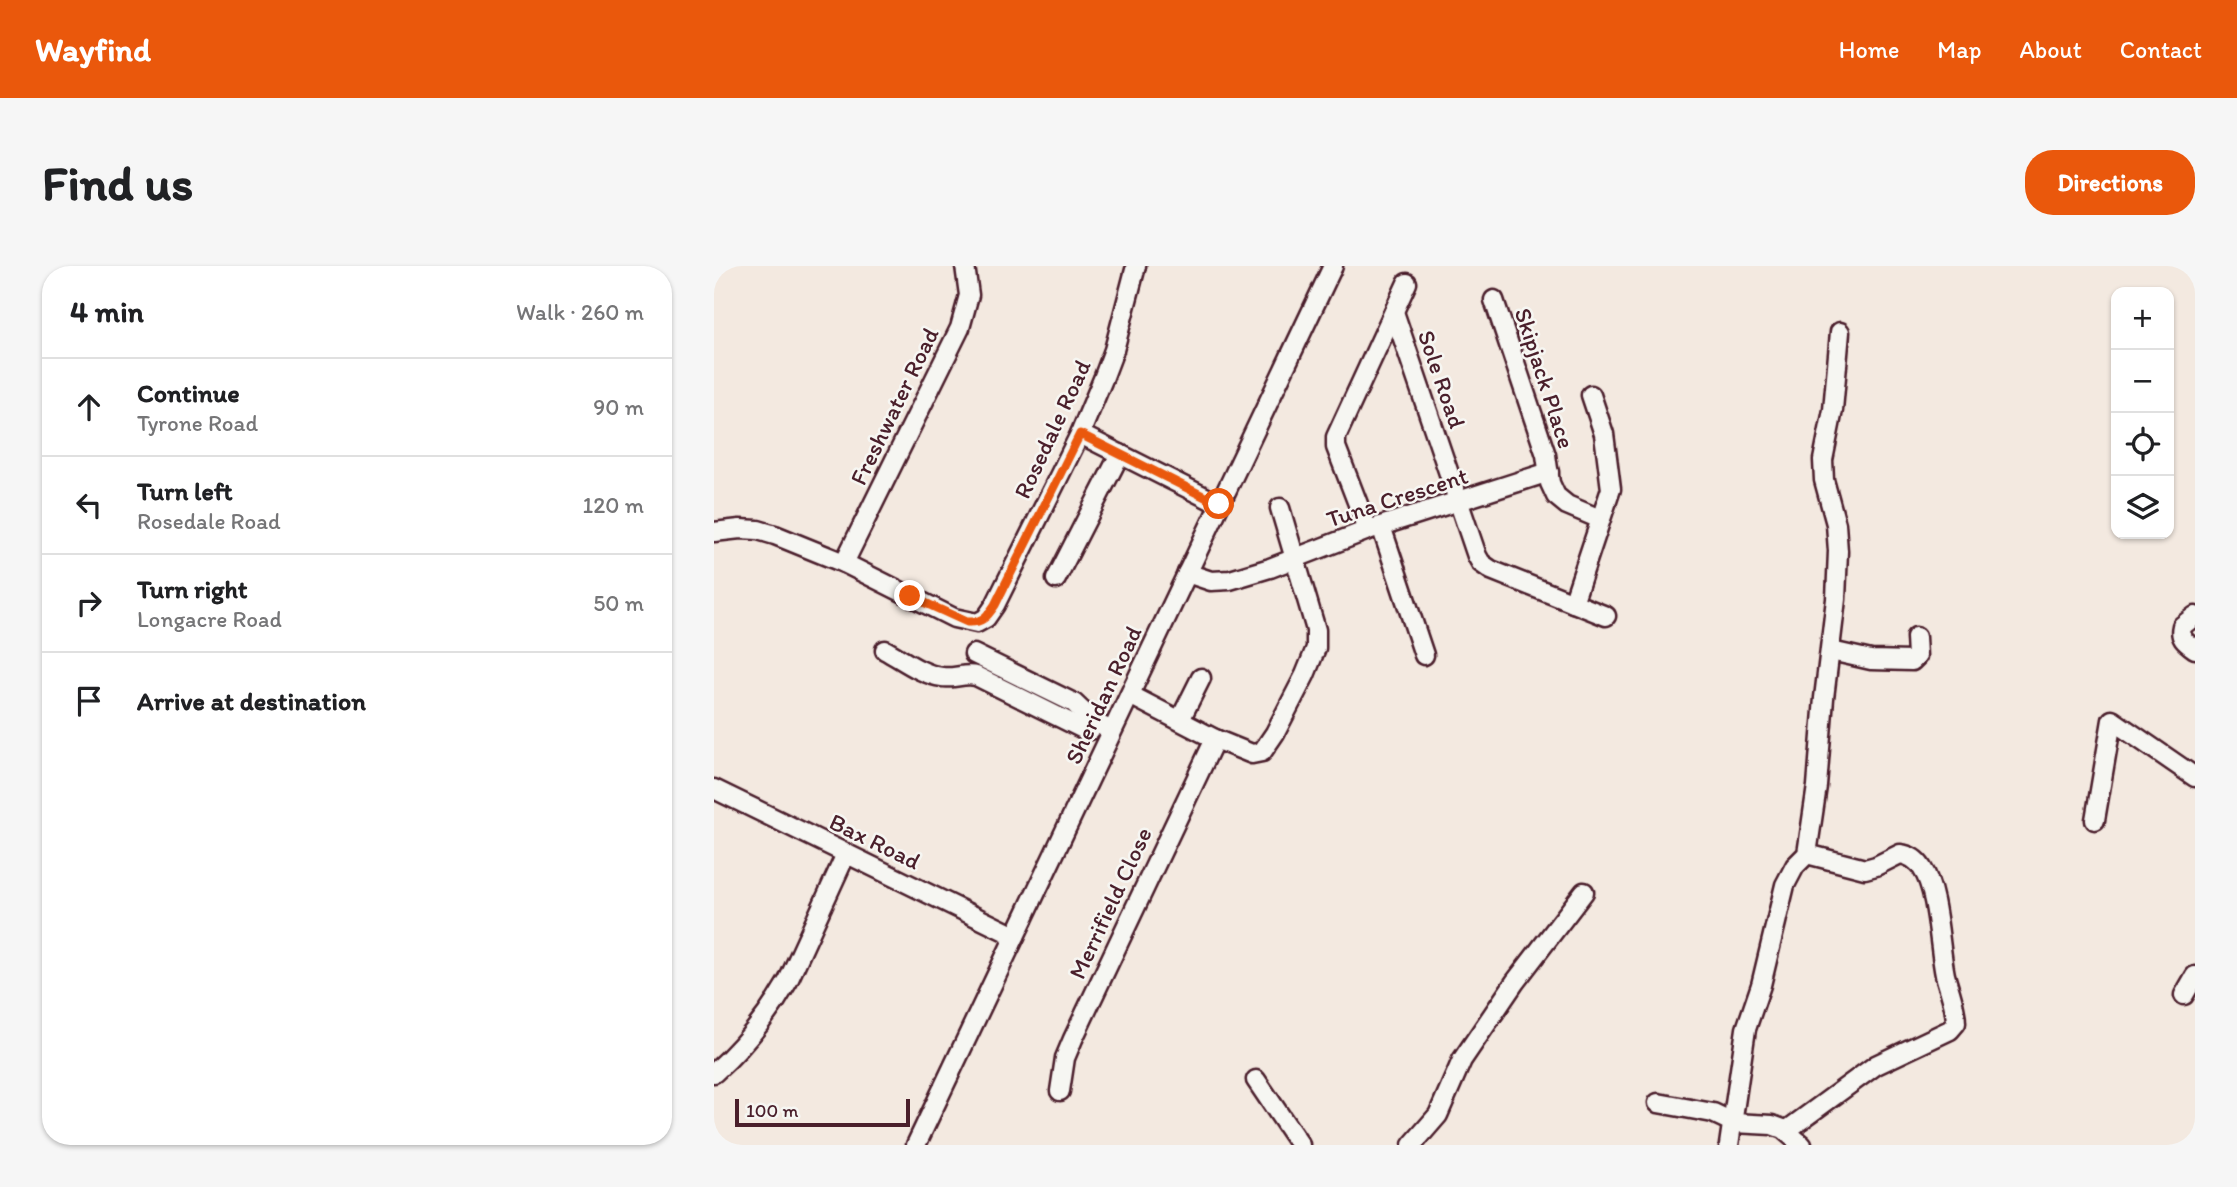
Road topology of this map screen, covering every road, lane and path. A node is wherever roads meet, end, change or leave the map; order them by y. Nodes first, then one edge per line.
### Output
1 (965, 266) edge
2 (1136, 266) edge
3 (1334, 266) edge
4 (1407, 283) dead end
5 (1494, 300) dead end
6 (1394, 312) junction
7 (1840, 332) dead end
8 (1591, 395) dead end
9 (1080, 434) junction
10 (1120, 454) junction
11 (1549, 472) junction
12 (1458, 502) junction
13 (1219, 504) junction
14 (1280, 508) dead end
15 (1600, 519) junction
16 (1374, 528) junction
17 (714, 532) edge
18 (1293, 558) junction
19 (844, 563) junction
20 (1187, 573) junction
21 (1056, 579) dead end
22 (1573, 603) junction
23 (1606, 616) dead end
24 (2195, 616) edge
25 (977, 623) junction
26 (1916, 636) dead end
27 (2195, 649) edge
28 (885, 650) dead end
29 (1831, 651) junction
30 (974, 654) junction
31 (1424, 655) dead end
32 (965, 674) junction
33 (1201, 678) dead end
34 (1130, 695) junction
35 (1180, 720) junction
36 (1094, 722) junction
37 (1114, 731) junction
38 (1215, 739) junction
39 (2195, 777) edge
40 (714, 789) edge
41 (2095, 821) dead end
42 (846, 854) junction
43 (1807, 854) junction
44 (1584, 892) dead end
45 (1015, 936) junction
46 (2195, 976) edge
47 (2184, 995) dead end
48 (714, 1073) edge
49 (1256, 1080) dead end
50 (1060, 1091) dead end
51 (1658, 1103) dead end
52 (1734, 1123) junction
53 (1786, 1131) junction
54 (916, 1145) edge
55 (1300, 1145) edge
56 (1412, 1145) edge
57 (1729, 1145) edge
58 (1802, 1145) edge

1 - 19 street, Freshwater Road
2 - 9 street, Rosedale Road
3 - 13 street, Sheridan Road
4 - 6 street
5 - 11 street, Skipjack Place
6 - 12 street, Sole Road
6 - 16 street
7 - 29 street
8 - 15 street
9 - 10 street
9 - 25 street, Rosedale Road
10 - 13 street
10 - 21 street
11 - 12 street, Tuna Crescent
11 - 15 street
12 - 16 street, Tuna Crescent
12 - 22 street, Sole Road
13 - 20 street, Sheridan Road
14 - 18 street
15 - 22 street
16 - 18 street, Tuna Crescent
16 - 31 street
17 - 19 street
18 - 20 street, Tuna Crescent
18 - 38 street
19 - 25 street
20 - 34 street, Sheridan Road
22 - 23 street, Sole Road
24 - 27 street
25 - 30 street
26 - 29 street
28 - 32 street
29 - 43 street
30 - 32 street
30 - 36 street
32 - 36 street
33 - 35 street
34 - 35 street
34 - 37 street, Sheridan Road
35 - 38 street
36 - 37 street
37 - 45 street, Sheridan Road
38 - 50 street, Merrifield Close
39 - 41 street
40 - 42 street, Bax Road
42 - 45 street, Bax Road
42 - 48 street
43 - 52 street
43 - 53 street
44 - 56 street
45 - 54 street, Sheridan Road
46 - 47 street
49 - 55 street
51 - 52 street
52 - 53 street
52 - 57 street
53 - 58 street

